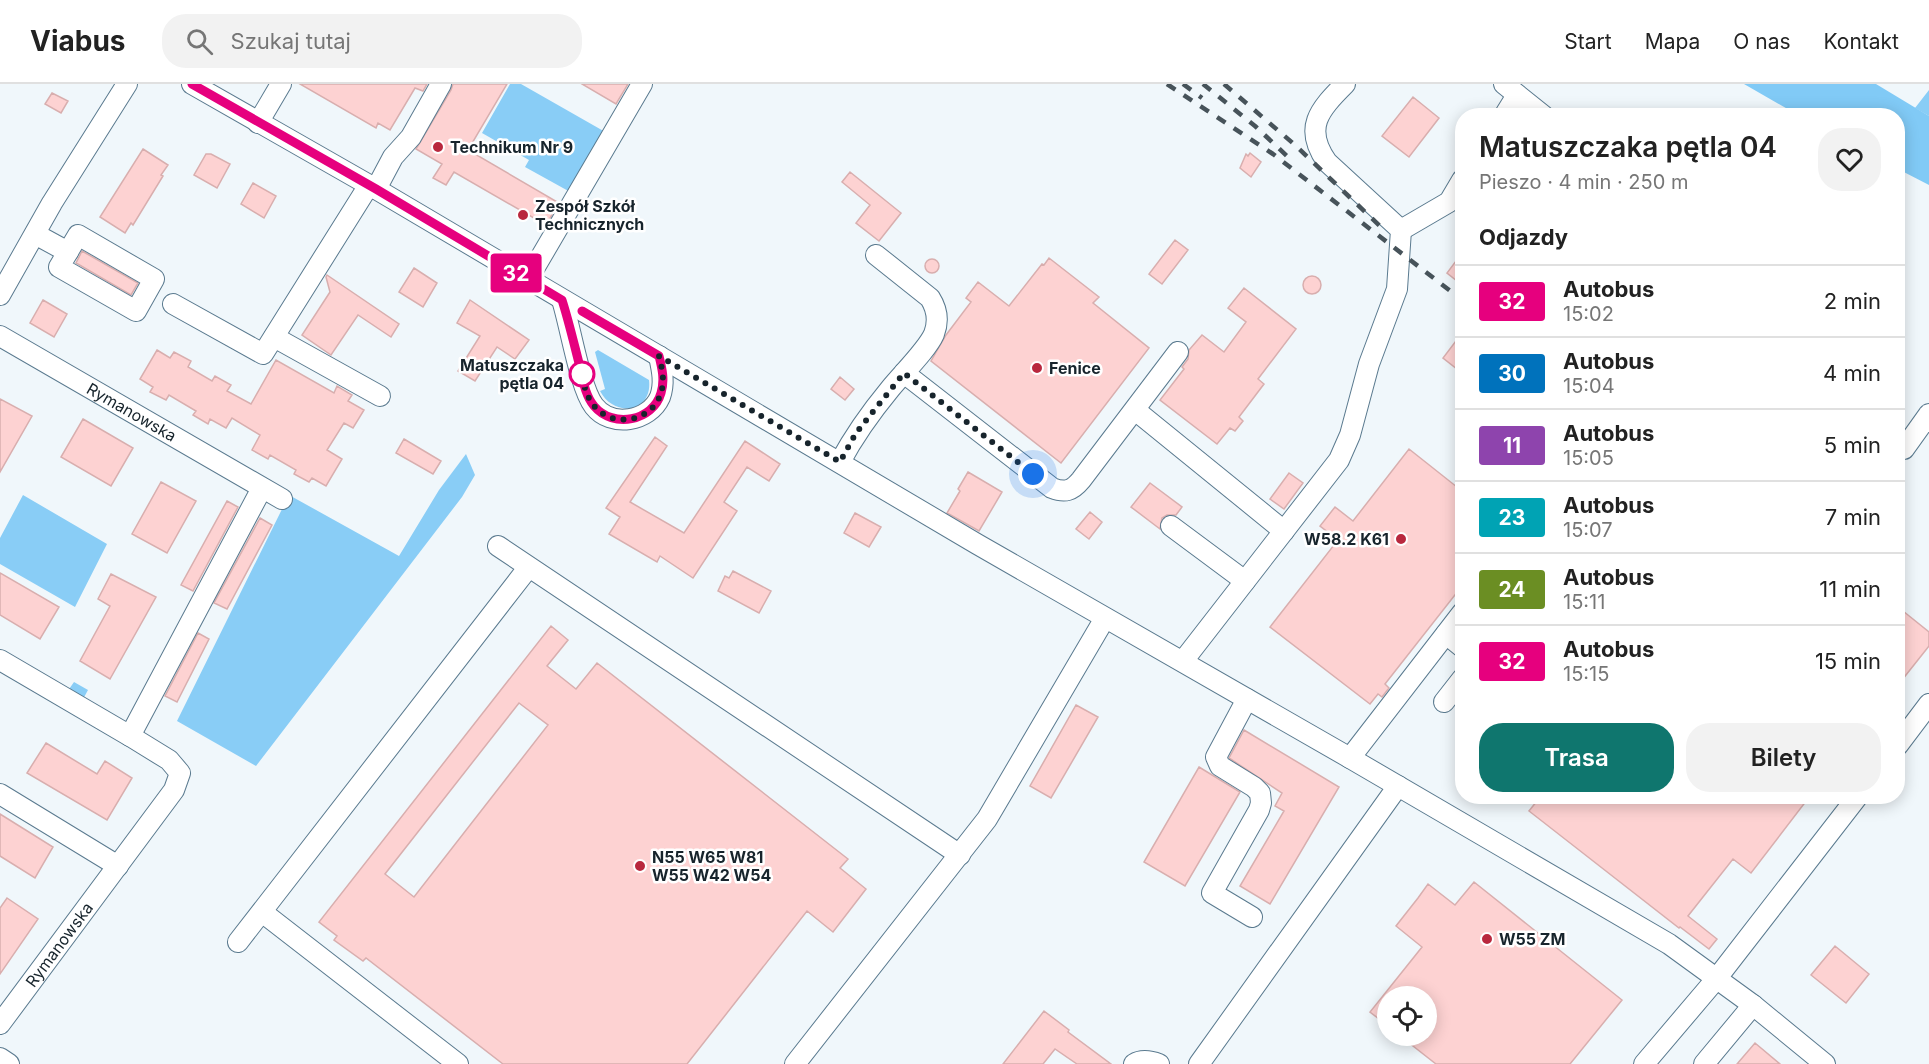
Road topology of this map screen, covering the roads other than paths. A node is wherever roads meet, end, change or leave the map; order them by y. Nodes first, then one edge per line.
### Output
1 (127, 84) edge
2 (192, 84) edge
3 (281, 84) edge
4 (441, 84) edge
5 (642, 84) edge
6 (1345, 84) edge
7 (1511, 89) edge
8 (1506, 108) edge
9 (1534, 108) edge
10 (258, 123) junction
11 (373, 187) junction
12 (1455, 191) edge
13 (1401, 230) junction
14 (35, 234) junction
15 (68, 252) junction
16 (876, 255) dead end
17 (528, 279) junction
18 (0, 295) edge
19 (562, 300) junction
20 (172, 304) dead end
21 (0, 336) edge
22 (274, 337) junction
23 (1178, 352) dead end
24 (659, 356) junction
25 (904, 373) junction
26 (380, 396) dead end
27 (1135, 410) junction
28 (1929, 414) edge
29 (1905, 448) edge
30 (840, 462) junction
31 (262, 488) junction
32 (282, 498) dead end
33 (1171, 526) dead end
34 (1284, 531) junction
35 (498, 546) dead end
36 (528, 567) junction
37 (1245, 581) junction
38 (1105, 618) junction
39 (1455, 622) edge
40 (1446, 634) junction
41 (1455, 641) edge
42 (0, 660) edge
43 (1183, 661) junction
44 (1455, 688) edge
45 (1247, 699) junction
46 (1444, 702) dead end
47 (1929, 704) edge
48 (130, 736) junction
49 (1905, 736) edge
50 (1350, 758) junction
51 (1398, 786) junction
52 (0, 794) edge
53 (1851, 804) edge
54 (960, 855) junction
55 (117, 866) junction
56 (262, 912) junction
57 (1252, 916) dead end
58 (238, 942) dead end
59 (1717, 978) junction
60 (1753, 1005) junction
61 (0, 1024) edge
62 (0, 1058) edge
63 (9, 1064) edge
64 (458, 1064) edge
65 (795, 1064) edge
66 (1134, 1064) edge
67 (1159, 1064) edge
68 (1199, 1064) edge
69 (1644, 1064) edge
70 (1704, 1064) edge
71 (1825, 1064) edge

1 - 14 street
2 - 10 street
3 - 10 street
4 - 11 street
5 - 17 street
6 - 13 street
7 - 8 street
7 - 9 street
10 - 11 street
11 - 17 street
11 - 22 street
12 - 13 street
13 - 34 street
14 - 15 street
14 - 18 street
15 - 15 street
16 - 25 street
17 - 19 street
19 - 24 street
19 - 24 street
20 - 22 street
21 - 31 street, Rymanowska
22 - 26 street
23 - 27 street
24 - 30 street
25 - 27 street
25 - 30 street
27 - 34 street
28 - 29 street
30 - 38 street
31 - 32 street, Rymanowska
31 - 48 street
33 - 37 street
34 - 37 street
35 - 36 street
36 - 54 street
36 - 56 street
37 - 43 street
38 - 43 street
38 - 54 street
39 - 40 street
40 - 41 street
40 - 50 street
42 - 48 street, Rymanowska
43 - 45 street
44 - 46 street
45 - 50 street
45 - 57 street
47 - 49 street
48 - 55 street, Rymanowska
50 - 51 street
51 - 59 street
51 - 68 street
52 - 55 street
53 - 59 street
54 - 65 street
55 - 61 street, Rymanowska
56 - 58 street
56 - 64 street
59 - 60 street
59 - 69 street
60 - 70 street
60 - 71 street
62 - 63 street
66 - 67 street

